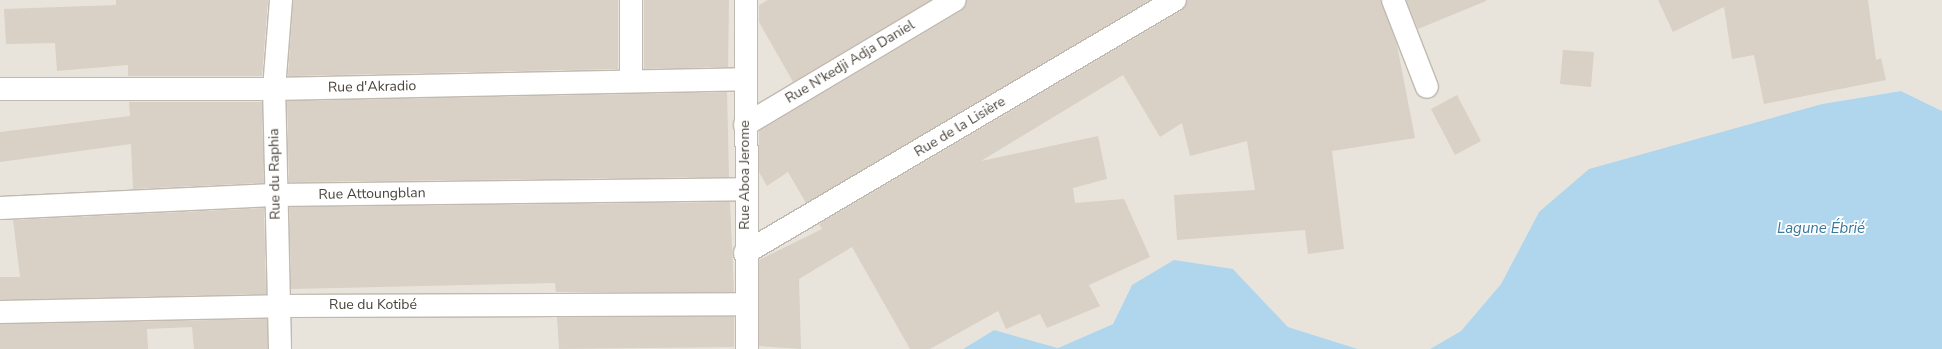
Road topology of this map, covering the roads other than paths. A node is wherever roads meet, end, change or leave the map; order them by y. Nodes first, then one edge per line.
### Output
1 (281, 0) edge
2 (631, 0) edge
3 (955, 0) edge
4 (1175, 0) edge
5 (1393, 0) edge
6 (748, 1) edge
7 (745, 79) junction
8 (631, 80) junction
9 (1427, 87) dead end
10 (0, 89) edge
11 (274, 89) junction
12 (745, 125) junction
13 (745, 189) junction
14 (274, 195) junction
15 (0, 208) edge
16 (745, 253) junction
17 (746, 304) junction
18 (278, 306) junction
19 (0, 312) edge
20 (280, 349) edge
21 (747, 349) edge

1 - 11 street, Rue du Raphia
2 - 8 street
3 - 12 street, Rue N'kedji Adja Daniel
4 - 16 street, Rue de la Lisière
5 - 9 street
6 - 7 street, Rue Aboa Jerome
7 - 8 street, Rue d'Akradio
7 - 12 street, Rue Aboa Jerome
8 - 11 street, Rue d'Akradio
10 - 11 street, Rue d'Akradio
11 - 14 street, Rue du Raphia
12 - 13 street, Rue Aboa Jerome
13 - 14 street, Rue Attoungblan
13 - 16 street, Rue Aboa Jerome
14 - 15 street, Rue Attoungblan
14 - 18 street, Rue du Raphia
16 - 17 street, Rue Aboa Jerome
17 - 18 street, Rue du Kotibé
17 - 21 street, Rue Aboa Jerome
18 - 19 street, Rue du Kotibé
18 - 20 street, Rue du Raphia

